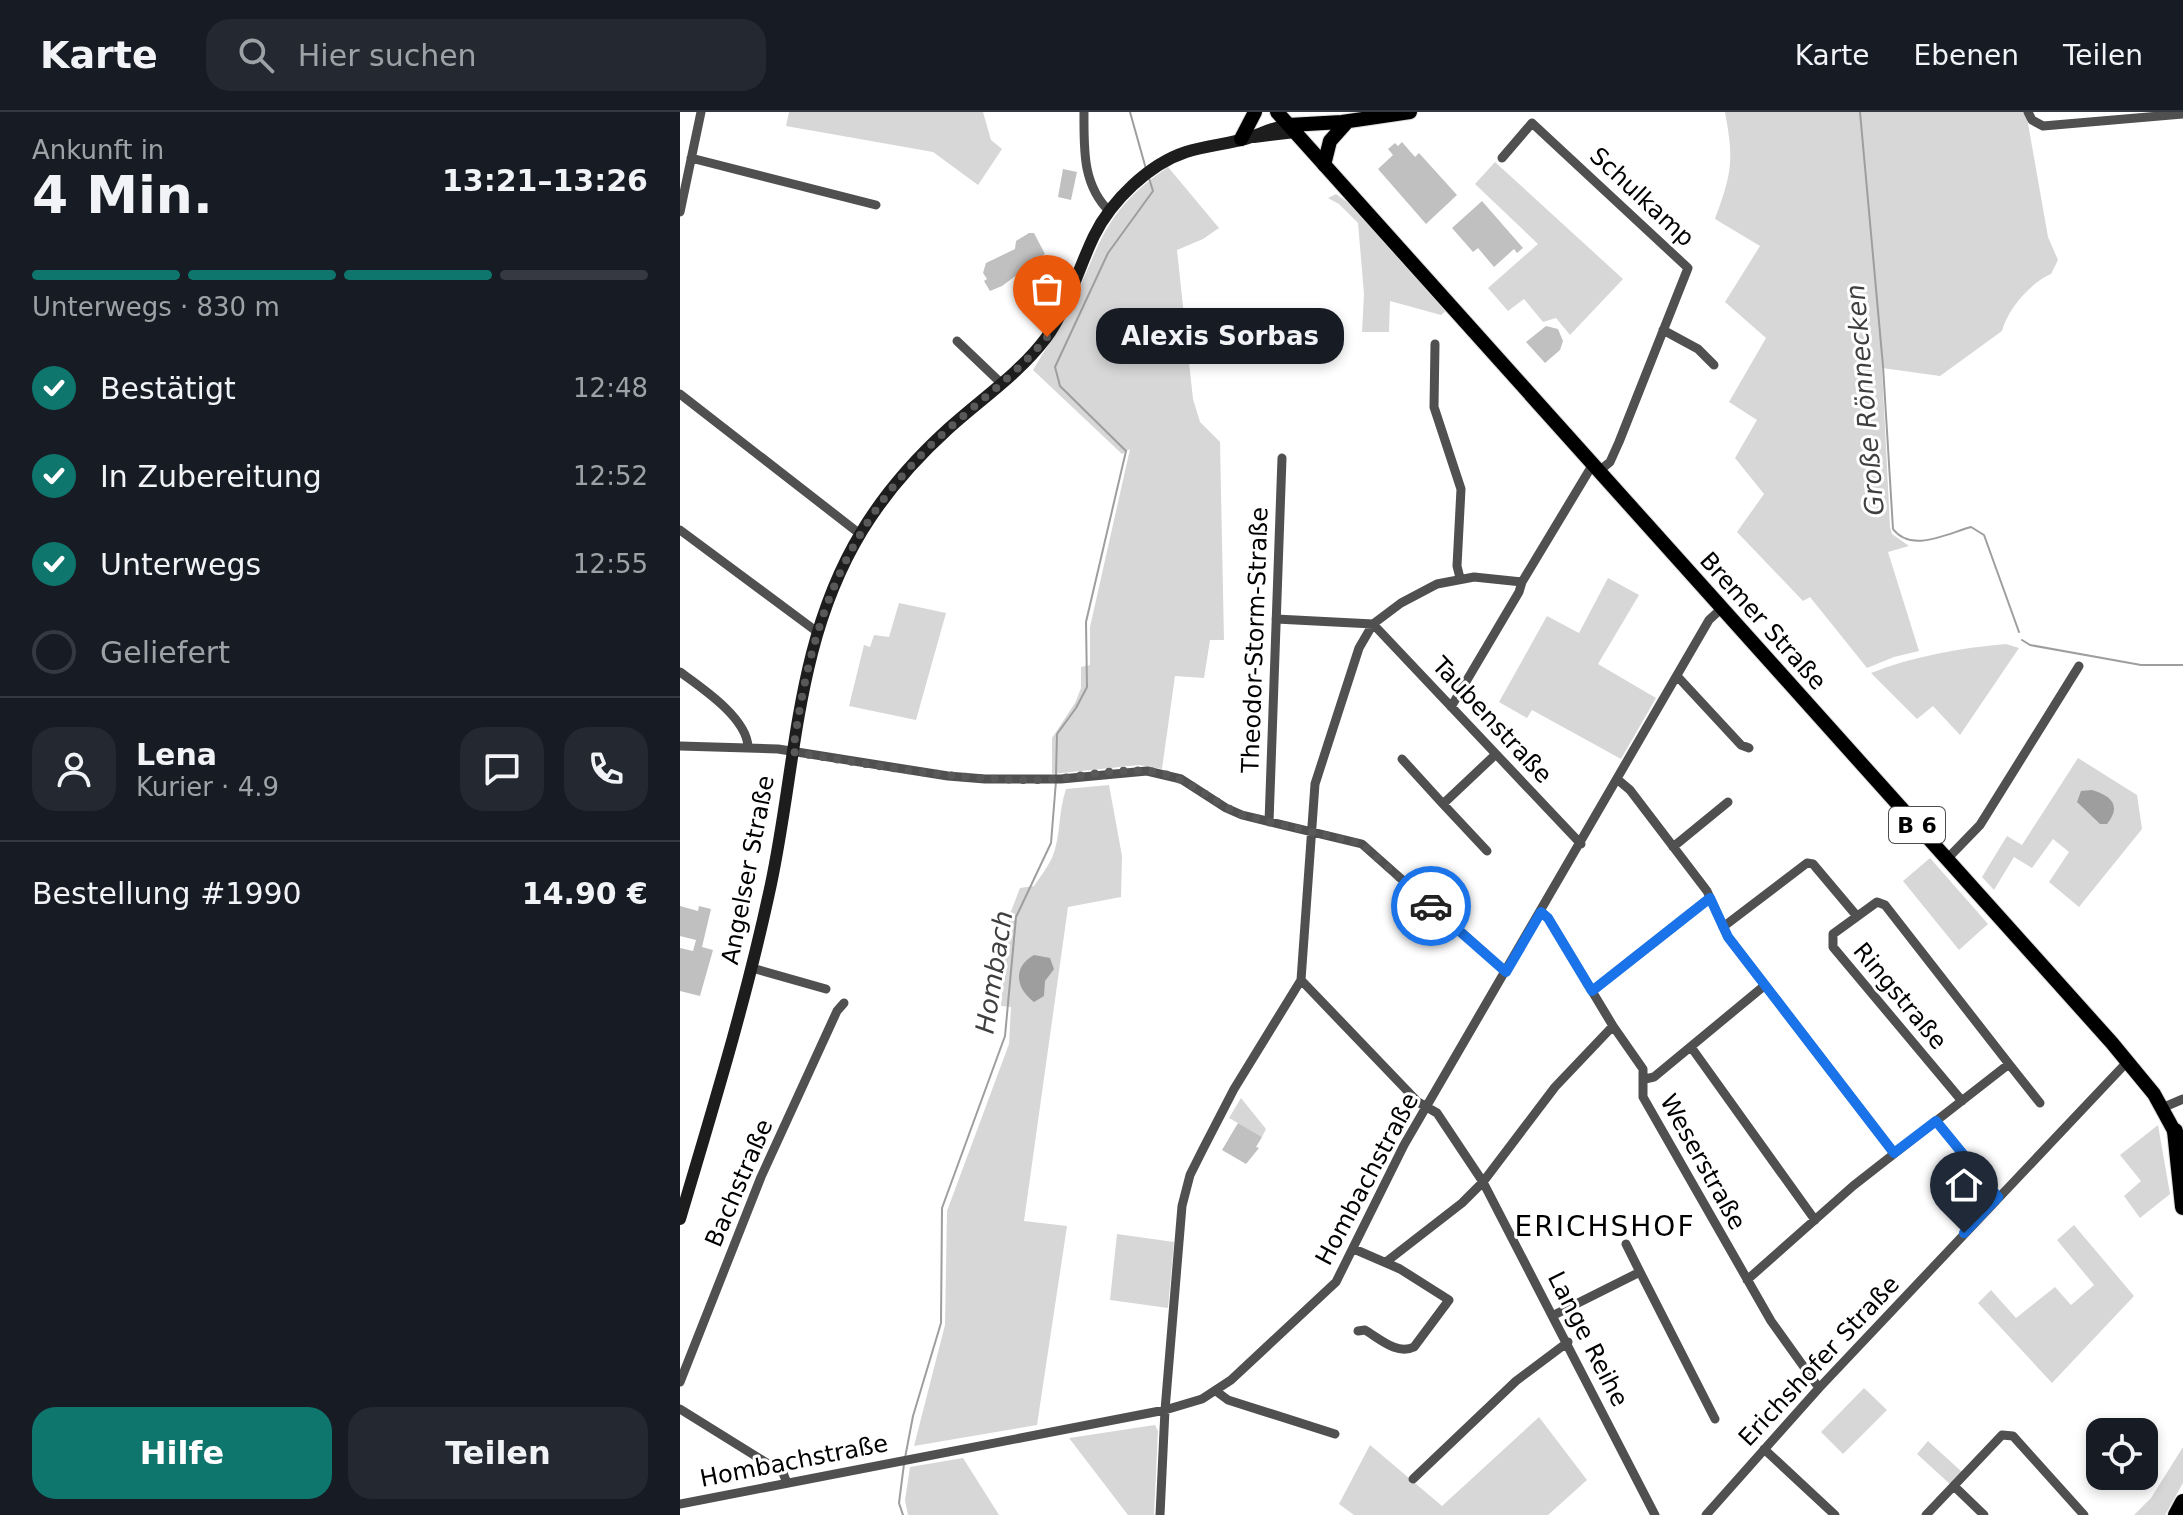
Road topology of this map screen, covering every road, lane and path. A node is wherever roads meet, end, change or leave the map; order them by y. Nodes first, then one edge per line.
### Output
1 (701, 112) edge
2 (1084, 112) edge
3 (1255, 112) edge
4 (1277, 112) edge
5 (1410, 112) edge
6 (2028, 112) edge
7 (2183, 114) edge
8 (1344, 122) junction
9 (1292, 129) junction
10 (1246, 138) junction
11 (691, 158) junction
12 (1502, 158) dead end
13 (1324, 165) junction
14 (876, 205) dead end
15 (680, 212) edge
16 (1110, 212) junction
17 (1663, 330) junction
18 (957, 341) dead end
19 (1435, 344) dead end
20 (1714, 365) dead end
21 (1002, 384) junction
22 (680, 394) edge
23 (1282, 458) dead end
24 (1596, 468) junction
25 (680, 530) edge
26 (860, 534) junction
27 (1460, 578) junction
28 (1522, 582) junction
29 (1722, 608) junction
30 (1276, 619) junction
31 (1373, 624) junction
32 (816, 631) junction
33 (2079, 666) dead end
34 (680, 672) edge
35 (1677, 676) junction
36 (1451, 707) junction
37 (680, 746) edge
38 (748, 747) junction
39 (1749, 748) dead end
40 (793, 752) junction
41 (1496, 754) junction
42 (1402, 759) dead end
43 (1617, 779) junction
44 (1728, 802) dead end
45 (1443, 804) junction
46 (1269, 822) junction
47 (1310, 830) junction
48 (1581, 844) junction
49 (1673, 847) junction
50 (1487, 851) dead end
51 (1947, 859) junction
52 (1710, 898) junction
53 (1541, 912) junction
54 (1856, 915) junction
55 (1723, 927) junction
56 (752, 968) junction
57 (1506, 972) junction
58 (1301, 980) junction
59 (1764, 986) junction
60 (826, 989) dead end
61 (1592, 991) junction
62 (844, 1003) dead end
63 (1613, 1026) junction
64 (1691, 1047) junction
65 (2128, 1061) junction
66 (2009, 1064) junction
67 (1645, 1079) junction
68 (2183, 1099) edge
69 (1962, 1101) junction
70 (2040, 1103) dead end
71 (1426, 1106) junction
72 (2162, 1108) junction
73 (1936, 1121) junction
74 (2175, 1131) junction
75 (2183, 1150) edge
76 (1894, 1153) junction
77 (1483, 1182) junction
78 (1998, 1197) junction
79 (2183, 1207) edge
80 (680, 1219) edge
81 (1815, 1220) junction
82 (1626, 1244) dead end
83 (1354, 1249) junction
84 (1386, 1262) junction
85 (1640, 1272) junction
86 (1747, 1280) junction
87 (1554, 1315) junction
88 (1358, 1331) dead end
89 (1568, 1342) junction
90 (680, 1382) edge
91 (1819, 1388) junction
92 (1216, 1391) junction
93 (680, 1409) edge
94 (1165, 1410) junction
95 (1715, 1419) dead end
96 (1335, 1434) dead end
97 (1764, 1449) junction
98 (1413, 1479) dead end
99 (787, 1483) junction
100 (1954, 1486) junction
101 (2183, 1502) edge
102 (680, 1504) edge
103 (1160, 1515) edge
104 (1655, 1515) edge
105 (1706, 1515) edge
106 (1835, 1515) edge
107 (1926, 1515) edge
108 (1984, 1515) edge
109 (2084, 1515) edge
110 (2176, 1515) edge

1 - 11 street
2 - 16 street
3 - 10 main road
4 - 9 main road, B 6
5 - 8 main road
6 - 7 street
8 - 9 main road
8 - 13 main road
9 - 10 main road, Angelser Straße
9 - 13 main road, Bremer Straße / B 6
10 - 16 main road, Angelser Straße
11 - 14 street
11 - 15 street
12 - 17 street, Schulkamp
13 - 24 main road, Bremer Straße / B 6
16 - 21 main road, Angelser Straße
17 - 20 street
17 - 24 street
18 - 21 street
19 - 27 street
21 - 26 main road, Angelser Straße
22 - 26 street
23 - 30 street, Theodor-Storm-Straße
24 - 28 street
24 - 29 main road, Bremer Straße / B 6
25 - 32 street
26 - 32 main road, Angelser Straße
27 - 28 street
27 - 31 street
28 - 36 street
29 - 35 street, Hombachstraße
29 - 51 main road, Bremer Straße / B 6
30 - 31 street
30 - 46 street, Theodor-Storm-Straße
31 - 36 street, Taubenstraße
31 - 47 street
32 - 40 main road, Angelser Straße
33 - 51 street
34 - 38 street
35 - 39 street
35 - 43 street, Hombachstraße
36 - 41 street, Taubenstraße
37 - 38 street
38 - 40 street
40 - 46 street
40 - 56 main road, Angelser Straße
41 - 45 street
41 - 48 street, Taubenstraße
42 - 45 street
43 - 48 street, Hombachstraße
43 - 49 street
44 - 49 street
45 - 50 street
46 - 47 street
47 - 57 street
47 - 58 street
48 - 53 street, Hombachstraße
49 - 52 street
51 - 65 main road, Bremer Straße / B 6
52 - 55 street
52 - 61 street
53 - 57 street, Hombachstraße
53 - 61 street, Weserstraße
54 - 55 street
54 - 66 street, Ringstraße
54 - 69 street, Ringstraße
55 - 59 street
56 - 60 street
56 - 80 main road, Angelser Straße
57 - 71 street, Hombachstraße
58 - 71 street, Lange Reihe
58 - 94 street
59 - 64 street
59 - 76 street
61 - 63 street, Weserstraße
62 - 90 street, Bachstraße
63 - 67 street, Weserstraße
63 - 77 street
64 - 67 street
64 - 81 street
65 - 72 main road, Bremer Straße / B 6
65 - 78 street, Erichshofer Straße
66 - 69 street
66 - 70 street, Ringstraße
67 - 86 street, Weserstraße
68 - 72 street
69 - 73 street
71 - 77 street, Lange Reihe
71 - 83 street, Hombachstraße
72 - 74 main road, Bremer Straße / B 6
73 - 76 street
73 - 78 street
74 - 75 main road, Bremer Straße / B 6
74 - 79 highway, B 6
76 - 81 street
77 - 84 street
77 - 87 street, Lange Reihe
78 - 91 street, Erichshofer Straße
81 - 86 street
82 - 85 street
83 - 84 street
83 - 92 street, Hombachstraße
84 - 88 street
85 - 87 street
85 - 95 street
86 - 91 street, Weserstraße
87 - 89 street, Lange Reihe
89 - 98 street
89 - 104 street, Lange Reihe
91 - 97 street, Erichshofer Straße
92 - 94 street, Hombachstraße
92 - 96 street
93 - 99 street
94 - 99 street, Hombachstraße
94 - 103 street
97 - 105 street, Erichshofer Straße
97 - 106 street
99 - 102 street, Hombachstraße
100 - 107 street
100 - 108 street
100 - 109 street
101 - 110 highway

